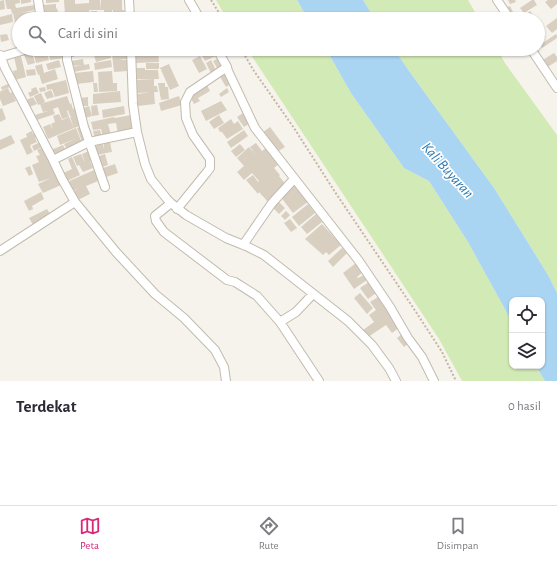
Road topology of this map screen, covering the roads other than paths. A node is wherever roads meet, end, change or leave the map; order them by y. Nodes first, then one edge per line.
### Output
1 (38, 0) edge
2 (129, 0) edge
3 (189, 0) edge
4 (497, 0) edge
5 (40, 12) edge
6 (130, 12) edge
7 (196, 12) edge
8 (505, 12) edge
9 (12, 53) edge
10 (0, 56) edge
11 (67, 56) edge
12 (131, 56) edge
13 (221, 56) edge
14 (536, 56) edge
15 (227, 67) junction
16 (557, 88) edge
17 (137, 132) junction
18 (89, 142) junction
19 (53, 160) junction
20 (294, 179) junction
21 (105, 187) dead end
22 (75, 202) junction
23 (174, 206) junction
24 (242, 245) junction
25 (0, 251) edge
26 (313, 294) junction
27 (280, 322) junction
28 (226, 381) edge
29 (319, 381) edge
30 (396, 381) edge
31 (434, 381) edge

1 - 5 street
2 - 6 street
3 - 7 street
4 - 8 street
9 - 10 street
10 - 19 street
11 - 18 street
12 - 17 street
13 - 15 street
14 - 16 street
15 - 20 street
15 - 23 street
17 - 18 street
17 - 23 street
18 - 19 street
18 - 21 street
19 - 22 street
20 - 24 street
20 - 31 street
22 - 25 street
22 - 28 street
23 - 24 street
23 - 27 street
24 - 26 street
26 - 27 street
26 - 30 street
27 - 29 street

